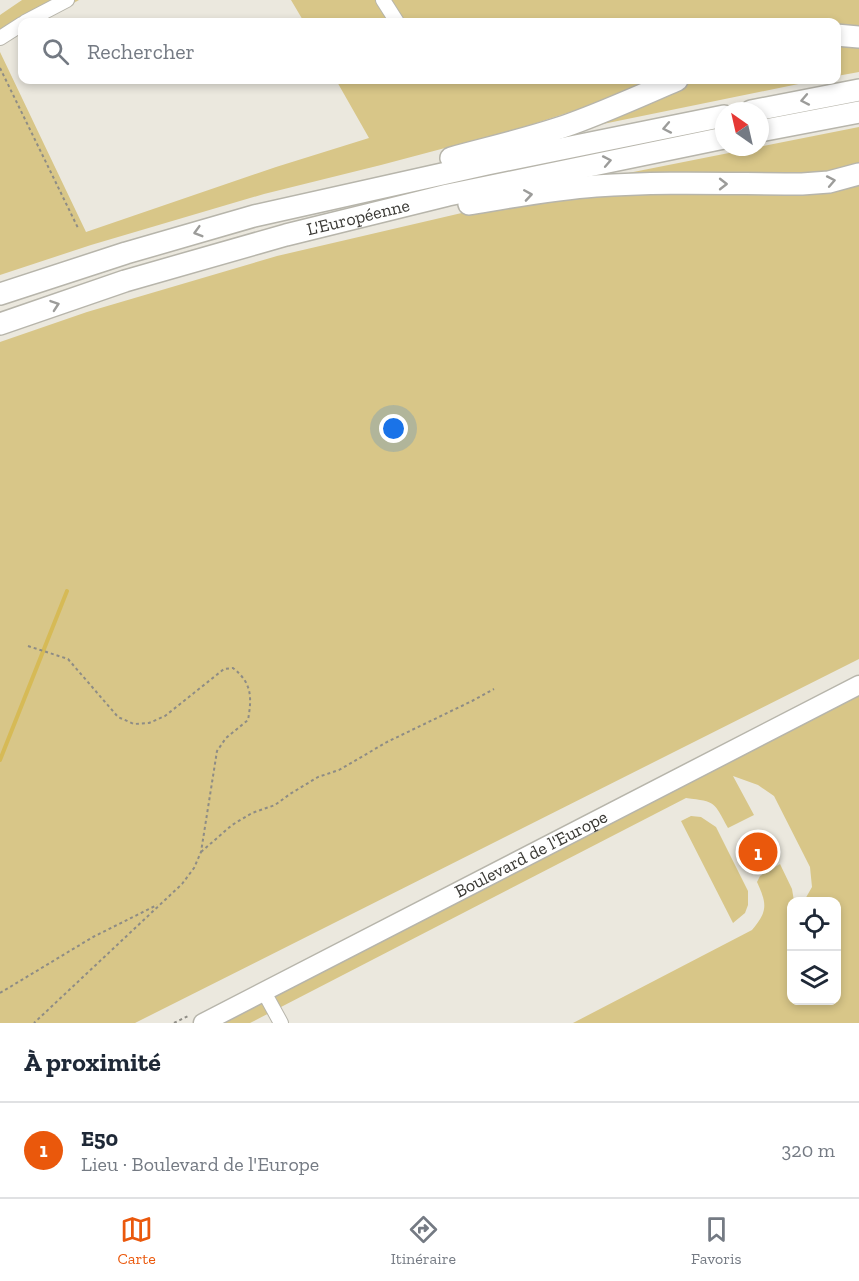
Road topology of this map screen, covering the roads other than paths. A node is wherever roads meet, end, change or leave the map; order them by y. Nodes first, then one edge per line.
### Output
1 (68, 0) edge
2 (382, 0) edge
3 (34, 18) edge
4 (394, 18) edge
5 (18, 27) edge
6 (841, 35) edge
7 (859, 37) edge
8 (0, 38) edge
9 (668, 84) edge
10 (859, 90) edge
11 (769, 108) edge
12 (859, 112) edge
13 (715, 118) edge
14 (769, 129) edge
15 (715, 140) edge
16 (859, 174) edge
17 (254, 216) junction
18 (203, 258) junction
19 (0, 294) edge
20 (0, 324) edge
21 (859, 685) edge
22 (264, 992) junction
23 (276, 1021) edge
24 (203, 1023) edge

1 - 3 street
2 - 4 street
5 - 8 street
6 - 7 highway
9 - 17 highway
10 -> 11 highway
12 - 14 highway
13 -> 17 highway, L'Européenne
18 -> 15 highway, L'Européenne
18 -> 16 highway
17 -> 19 highway, L'Européenne
20 -> 18 highway, L'Européenne
21 - 22 main road, Boulevard de l'Europe
22 - 23 street
22 - 24 main road, Boulevard de l'Europe

